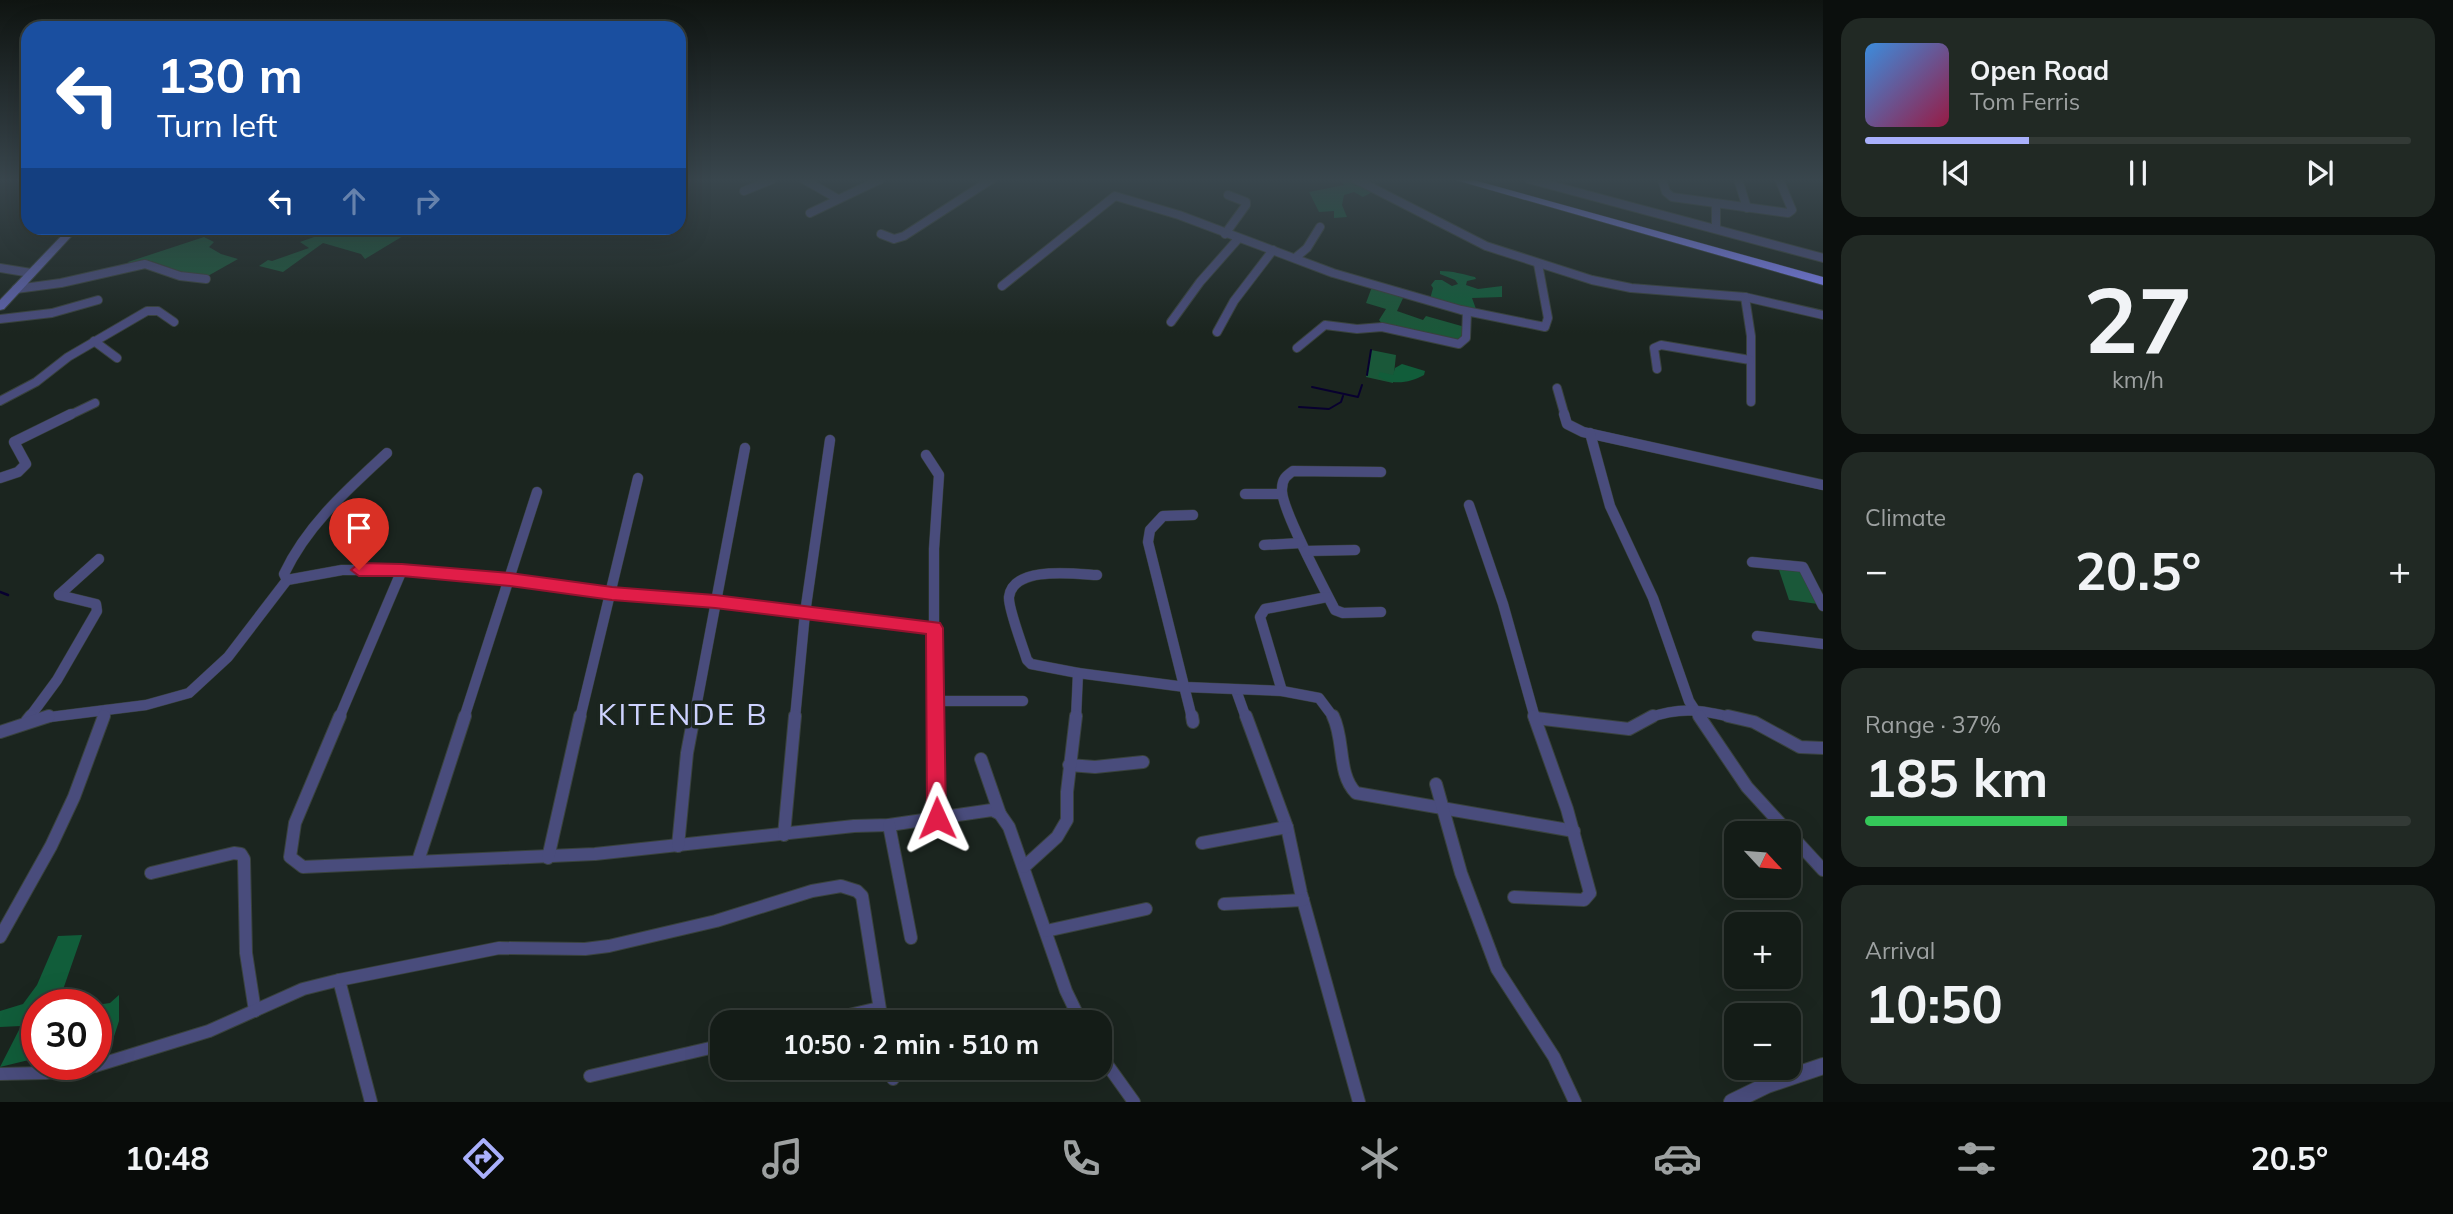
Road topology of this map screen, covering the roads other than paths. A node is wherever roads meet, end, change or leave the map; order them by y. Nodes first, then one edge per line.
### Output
1 (912, 230) edge
2 (1071, 230) edge
3 (1216, 230) edge
4 (1228, 230) edge
5 (1318, 230) edge
6 (1456, 230) edge
7 (1644, 230) edge
8 (1670, 230) edge
9 (1721, 230) edge
10 (881, 234) dead end
11 (1225, 234) junction
12 (67, 235) edge
13 (1238, 239) junction
14 (1273, 250) junction
15 (1295, 258) junction
16 (1823, 258) edge
17 (1538, 264) junction
18 (0, 268) edge
19 (31, 273) junction
20 (1823, 273) edge
21 (206, 279) dead end
22 (1823, 281) edge
23 (1002, 286) dead end
24 (16, 289) junction
25 (1745, 297) junction
26 (97, 300) dead end
27 (0, 307) edge
28 (1467, 312) junction
29 (1823, 315) edge
30 (0, 319) edge
31 (174, 322) dead end
32 (1171, 322) dead end
33 (1217, 332) dead end
34 (94, 341) junction
35 (1297, 348) dead end
36 (117, 358) dead end
37 (1750, 360) junction
38 (1657, 369) dead end
39 (1557, 388) dead end
40 (0, 401) edge
41 (1751, 402) dead end
42 (95, 403) dead end
43 (1590, 433) junction
44 (830, 440) dead end
45 (745, 448) dead end
46 (387, 453) dead end
47 (926, 455) dead end
48 (1381, 472) dead end
49 (0, 478) edge
50 (638, 478) dead end
51 (1823, 485) edge
52 (537, 492) dead end
53 (1245, 494) dead end
54 (1282, 494) junction
55 (1469, 505) dead end
56 (1193, 515) dead end
57 (1264, 545) dead end
58 (1303, 547) junction
59 (1355, 551) dead end
60 (99, 559) dead end
61 (1752, 562) dead end
62 (402, 570) junction
63 (1097, 575) dead end
64 (510, 579) junction
65 (287, 580) junction
66 (612, 594) junction
67 (1327, 597) junction
68 (715, 602) junction
69 (1823, 606) edge
70 (1381, 612) dead end
71 (805, 613) junction
72 (934, 628) junction
73 (1757, 636) dead end
74 (1823, 644) edge
75 (1078, 673) junction
76 (1185, 687) junction
77 (1236, 690) junction
78 (1282, 691) junction
79 (935, 701) junction
80 (1023, 701) dead end
81 (106, 709) junction
82 (1695, 709) junction
83 (1535, 718) junction
84 (27, 721) junction
85 (1193, 722) dead end
86 (0, 732) edge
87 (1823, 748) edge
88 (981, 759) dead end
89 (1143, 762) dead end
90 (1069, 765) junction
91 (1436, 784) dead end
92 (1445, 809) junction
93 (1000, 814) junction
94 (937, 818) junction
95 (889, 825) junction
96 (1287, 827) junction
97 (1574, 831) junction
98 (784, 835) junction
99 (1202, 843) dead end
100 (678, 846) junction
101 (548, 858) junction
102 (418, 862) junction
103 (1024, 867) junction
104 (1823, 870) edge
105 (151, 873) dead end
106 (1514, 897) dead end
107 (1303, 900) junction
108 (1224, 904) dead end
109 (1146, 909) dead end
110 (1046, 931) junction
111 (0, 937) edge
112 (911, 938) dead end
113 (339, 980) junction
114 (879, 1008) joint
115 (870, 1010) edge
116 (1075, 1010) edge
117 (255, 1011) junction
118 (710, 1048) edge
119 (1823, 1066) edge
120 (1112, 1071) edge
121 (0, 1074) edge
122 (590, 1076) dead end
123 (371, 1102) edge
124 (1134, 1102) edge
125 (1359, 1102) edge
126 (1575, 1102) edge
127 (1732, 1102) edge

1 - 10 street
2 - 23 street
3 - 11 street
4 - 11 street
5 - 15 street
6 - 17 street
7 - 22 highway
8 - 20 highway
9 - 16 street
11 - 13 street
12 - 19 main road
13 - 14 street
13 - 32 street
14 - 15 street
14 - 33 street
15 - 28 street
17 - 25 street
17 - 28 street
18 - 19 street
19 - 24 main road
21 - 24 street
24 - 27 main road
25 - 29 street
25 - 37 street
26 - 30 street
28 - 35 street
31 - 34 street
34 - 36 street
34 - 40 street
37 - 38 street
37 - 41 street
39 - 43 street
42 - 49 street
43 - 51 street
43 - 82 street
44 - 71 street
45 - 68 street
46 - 65 street
47 - 72 street
48 - 54 street
50 - 66 street
52 - 64 street
53 - 54 street
54 - 58 street
55 - 83 street
56 - 76 street
57 - 58 street
58 - 59 street
58 - 67 street
60 - 84 street
61 - 69 street
62 - 64 street
62 - 65 street
62 - 102 street
63 - 75 street
64 - 66 street
64 - 102 street
65 - 81 street
66 - 68 street
66 - 101 street
67 - 70 street
67 - 78 street
68 - 71 street
68 - 100 street
71 - 72 street
71 - 98 street
72 - 79 street
73 - 74 street
75 - 76 street
75 - 90 street
76 - 77 street
76 - 85 street
77 - 78 street
77 - 96 street
78 - 92 street
79 - 80 street
79 - 94 street
81 - 84 street
81 - 111 street
82 - 83 street
82 - 87 street
82 - 104 street
83 - 97 street
84 - 86 street
88 - 93 street
89 - 90 street
90 - 103 street
91 - 92 street
92 - 97 street
92 - 126 street
93 - 94 street
93 - 103 street
94 - 95 street
95 - 98 street
95 - 112 street
96 - 99 street
96 - 107 street
97 - 106 street
98 - 100 street
100 - 101 street
101 - 102 street
103 - 110 street
105 - 117 street
107 - 108 street
107 - 125 street
109 - 110 street
110 - 116 street
113 - 114 street
113 - 117 street
113 - 123 street
114 - 115 street
117 - 121 street
118 - 122 street
119 - 127 street
120 - 124 street

